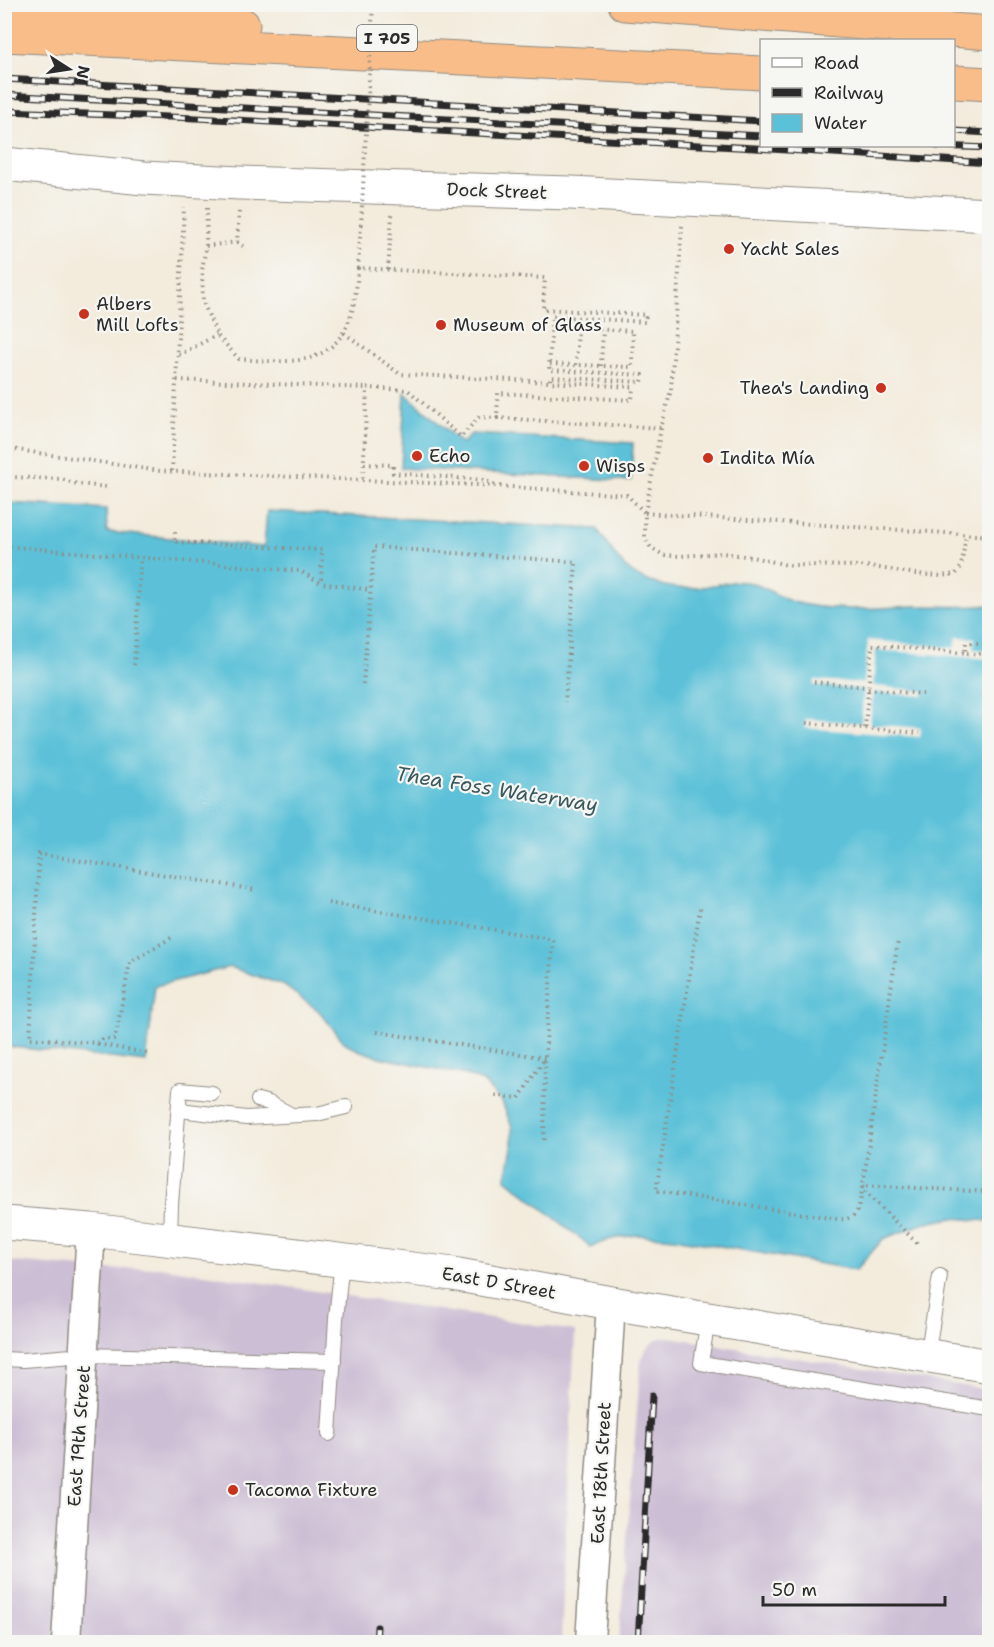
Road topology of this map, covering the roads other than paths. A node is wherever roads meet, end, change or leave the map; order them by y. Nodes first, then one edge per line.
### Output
1 (12, 4) edge
2 (625, 4) edge
3 (990, 33) edge
4 (4, 34) edge
5 (760, 72) edge
6 (760, 72) edge
7 (955, 82) edge
8 (990, 84) edge
9 (4, 164) edge
10 (990, 215) edge
11 (212, 1093) dead end
12 (258, 1100) dead end
13 (346, 1107) dead end
14 (180, 1110) junction
15 (292, 1115) junction
16 (4, 1223) edge
17 (91, 1230) junction
18 (170, 1239) junction
19 (342, 1260) junction
20 (940, 1276) dead end
21 (611, 1303) junction
22 (708, 1319) junction
23 (84, 1355) junction
24 (927, 1357) junction
25 (4, 1359) edge
26 (334, 1361) junction
27 (990, 1366) edge
28 (990, 1409) edge
29 (329, 1434) dead end
30 (66, 1642) edge
31 (590, 1642) edge

1 - 5 highway, I 705
2 - 3 highway
4 - 6 highway
7 - 8 highway
9 - 10 street, Dock Street
11 - 14 lane
12 - 15 lane
13 - 15 lane
14 - 15 lane
14 - 18 lane
16 - 17 street, East D Street
17 - 18 street, East D Street
17 - 23 street, East 19th Street
18 - 19 street, East D Street
19 - 21 street, East D Street
19 - 26 lane
20 - 24 lane
21 - 22 street, East D Street
21 - 31 street, East 18th Street
22 - 24 street, East D Street
22 - 28 lane
23 - 25 lane
23 - 26 lane
23 - 30 street, East 19th Street
24 - 27 street, East D Street
26 - 29 lane

